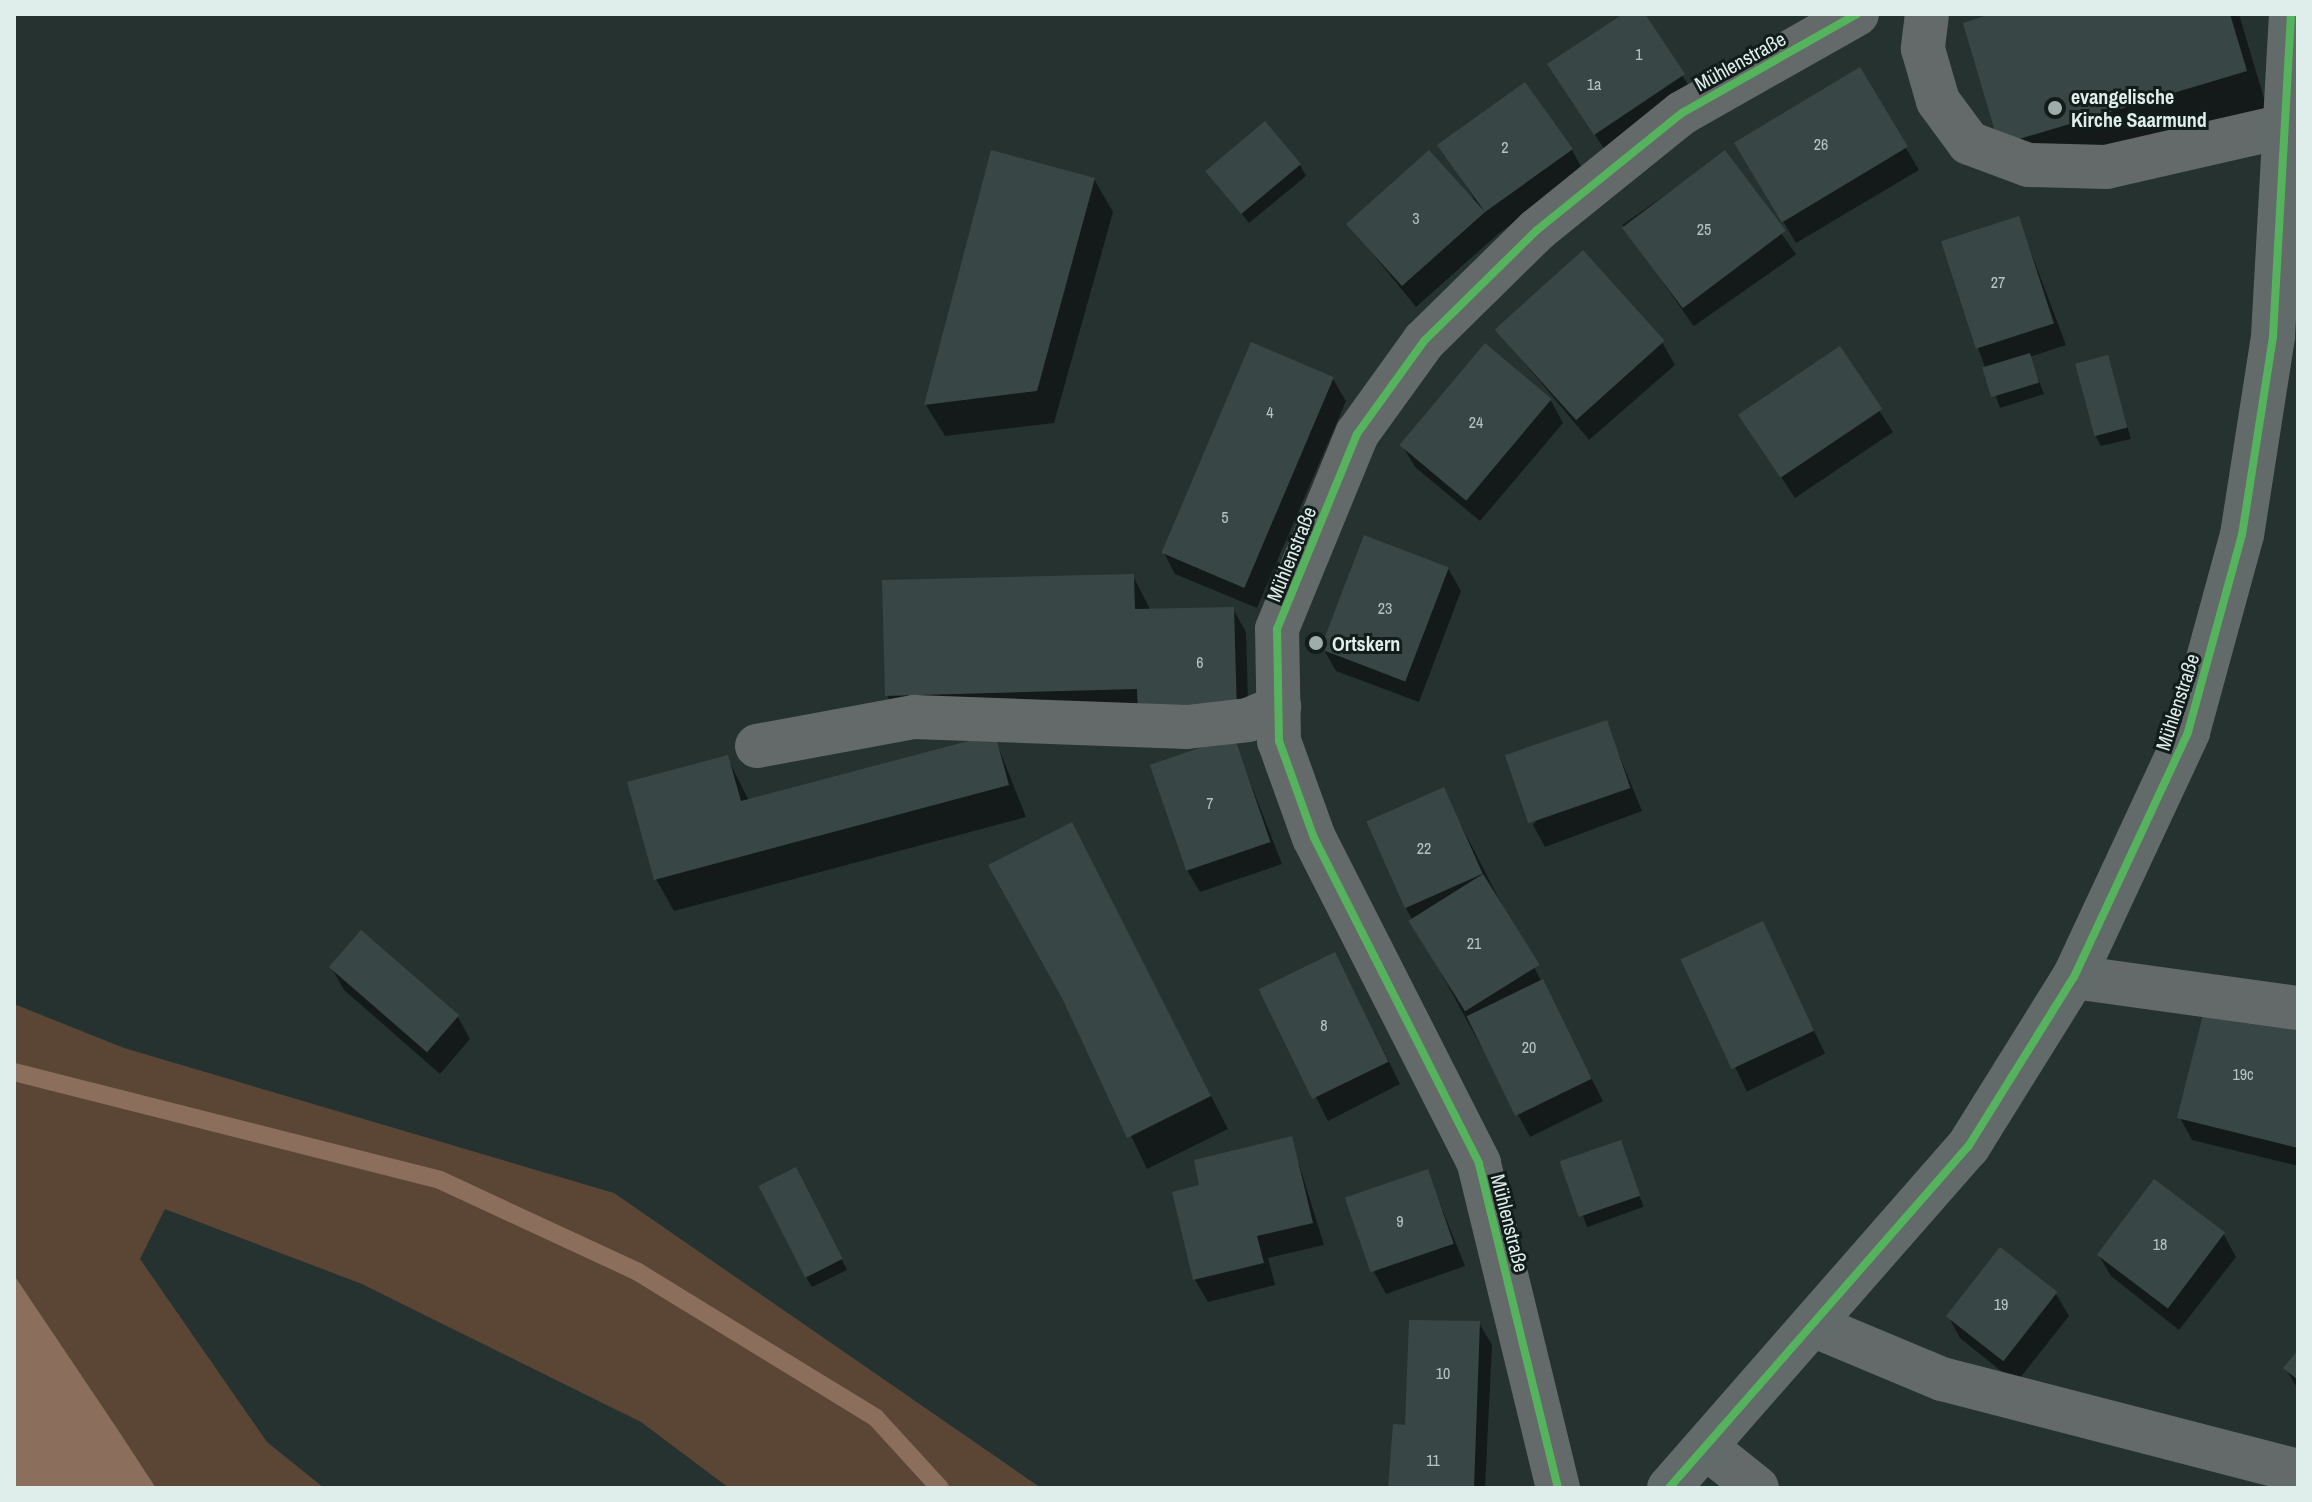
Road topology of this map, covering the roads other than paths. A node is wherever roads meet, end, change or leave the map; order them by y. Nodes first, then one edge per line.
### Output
1 (1857, 14) edge
2 (1927, 14) edge
3 (2293, 28) edge
4 (2289, 125) junction
5 (1279, 707) junction
6 (757, 746) dead end
7 (2074, 977) junction
8 (2298, 1008) edge
9 (1815, 1326) junction
10 (1707, 1448) junction
11 (2298, 1471) edge
12 (1558, 1488) edge
13 (1669, 1488) edge
14 (1757, 1488) edge

1 - 5 street, Mühlenstraße
2 - 4 street
3 - 4 main road, Mühlenstraße
4 - 7 main road, Mühlenstraße
5 - 6 street
5 - 12 street, Mühlenstraße
7 - 8 street
7 - 9 main road, Mühlenstraße
9 - 10 main road, Mühlenstraße
9 - 11 street
10 - 13 main road, Mühlenstraße
10 - 14 street

